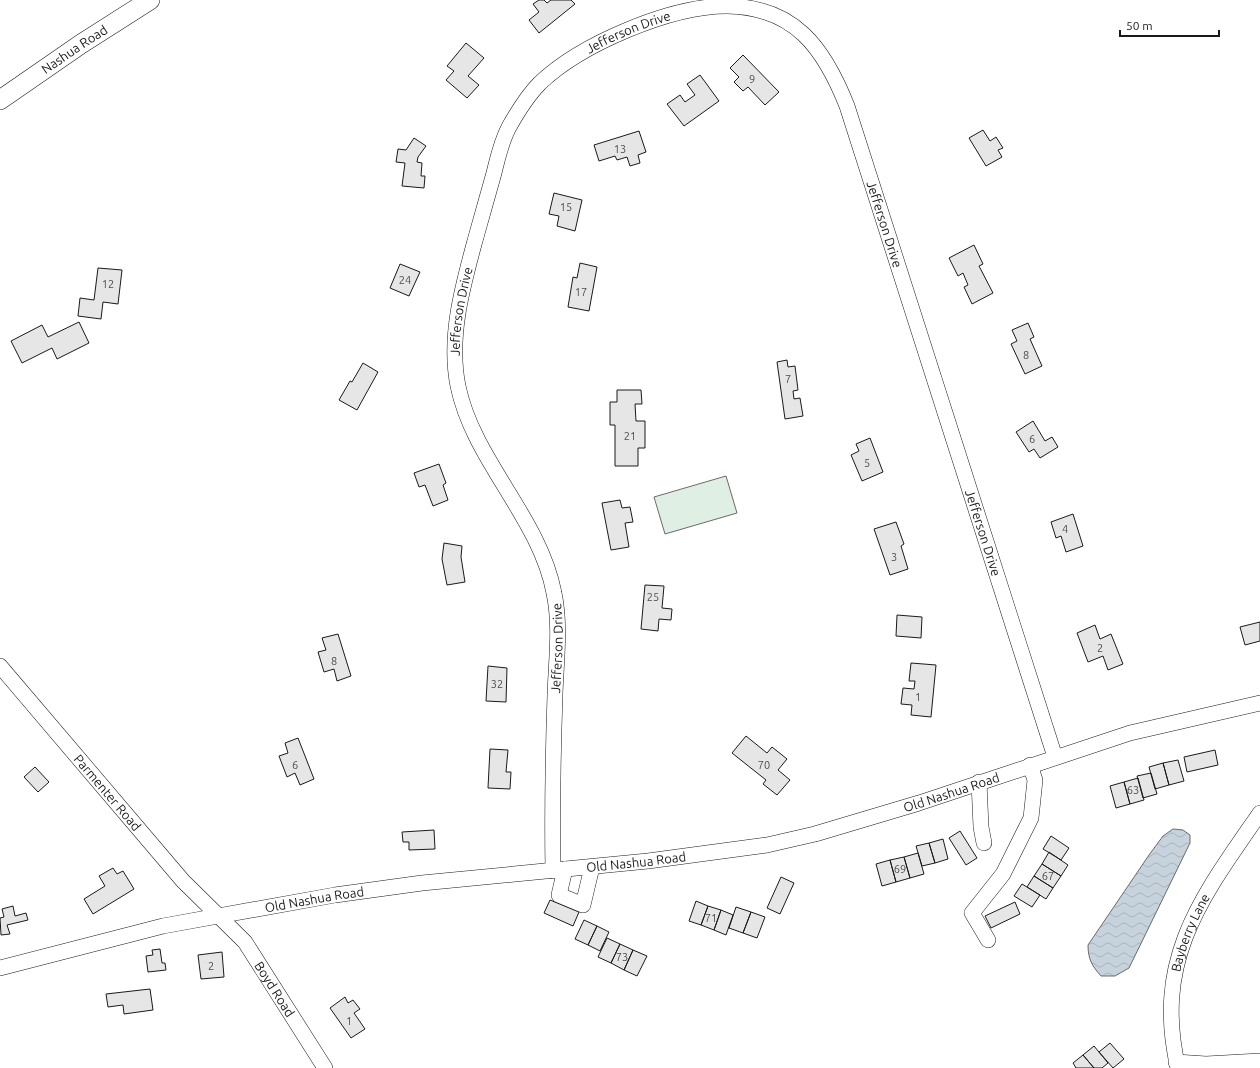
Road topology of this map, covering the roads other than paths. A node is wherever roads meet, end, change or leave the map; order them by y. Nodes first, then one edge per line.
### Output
1 (150, 0) edge
2 (0, 100) edge
3 (0, 666) edge
4 (1260, 703) edge
5 (1055, 757) junction
6 (1030, 765) junction
7 (979, 782) junction
8 (1260, 813) edge
9 (984, 843) dead end
10 (592, 867) junction
11 (559, 870) junction
12 (218, 916) junction
13 (988, 940) dead end
14 (0, 968) edge
15 (1260, 1061) edge
16 (1177, 1065) edge
17 (325, 1068) edge

1 - 2 main road, Nashua Road
3 - 12 street, Parmenter Road
4 - 5 street, Old Nashua Road
5 - 6 street, Old Nashua Road
5 - 11 street, Jefferson Drive
6 - 7 street, Old Nashua Road
6 - 13 street
7 - 9 street
7 - 10 street, Old Nashua Road
8 - 16 street, Bayberry Lane
10 - 11 street, Old Nashua Road
10 - 11 street, Jefferson Drive
11 - 12 street, Old Nashua Road
12 - 14 street, Old Nashua Road
12 - 17 street, Boyd Road
15 - 16 street

